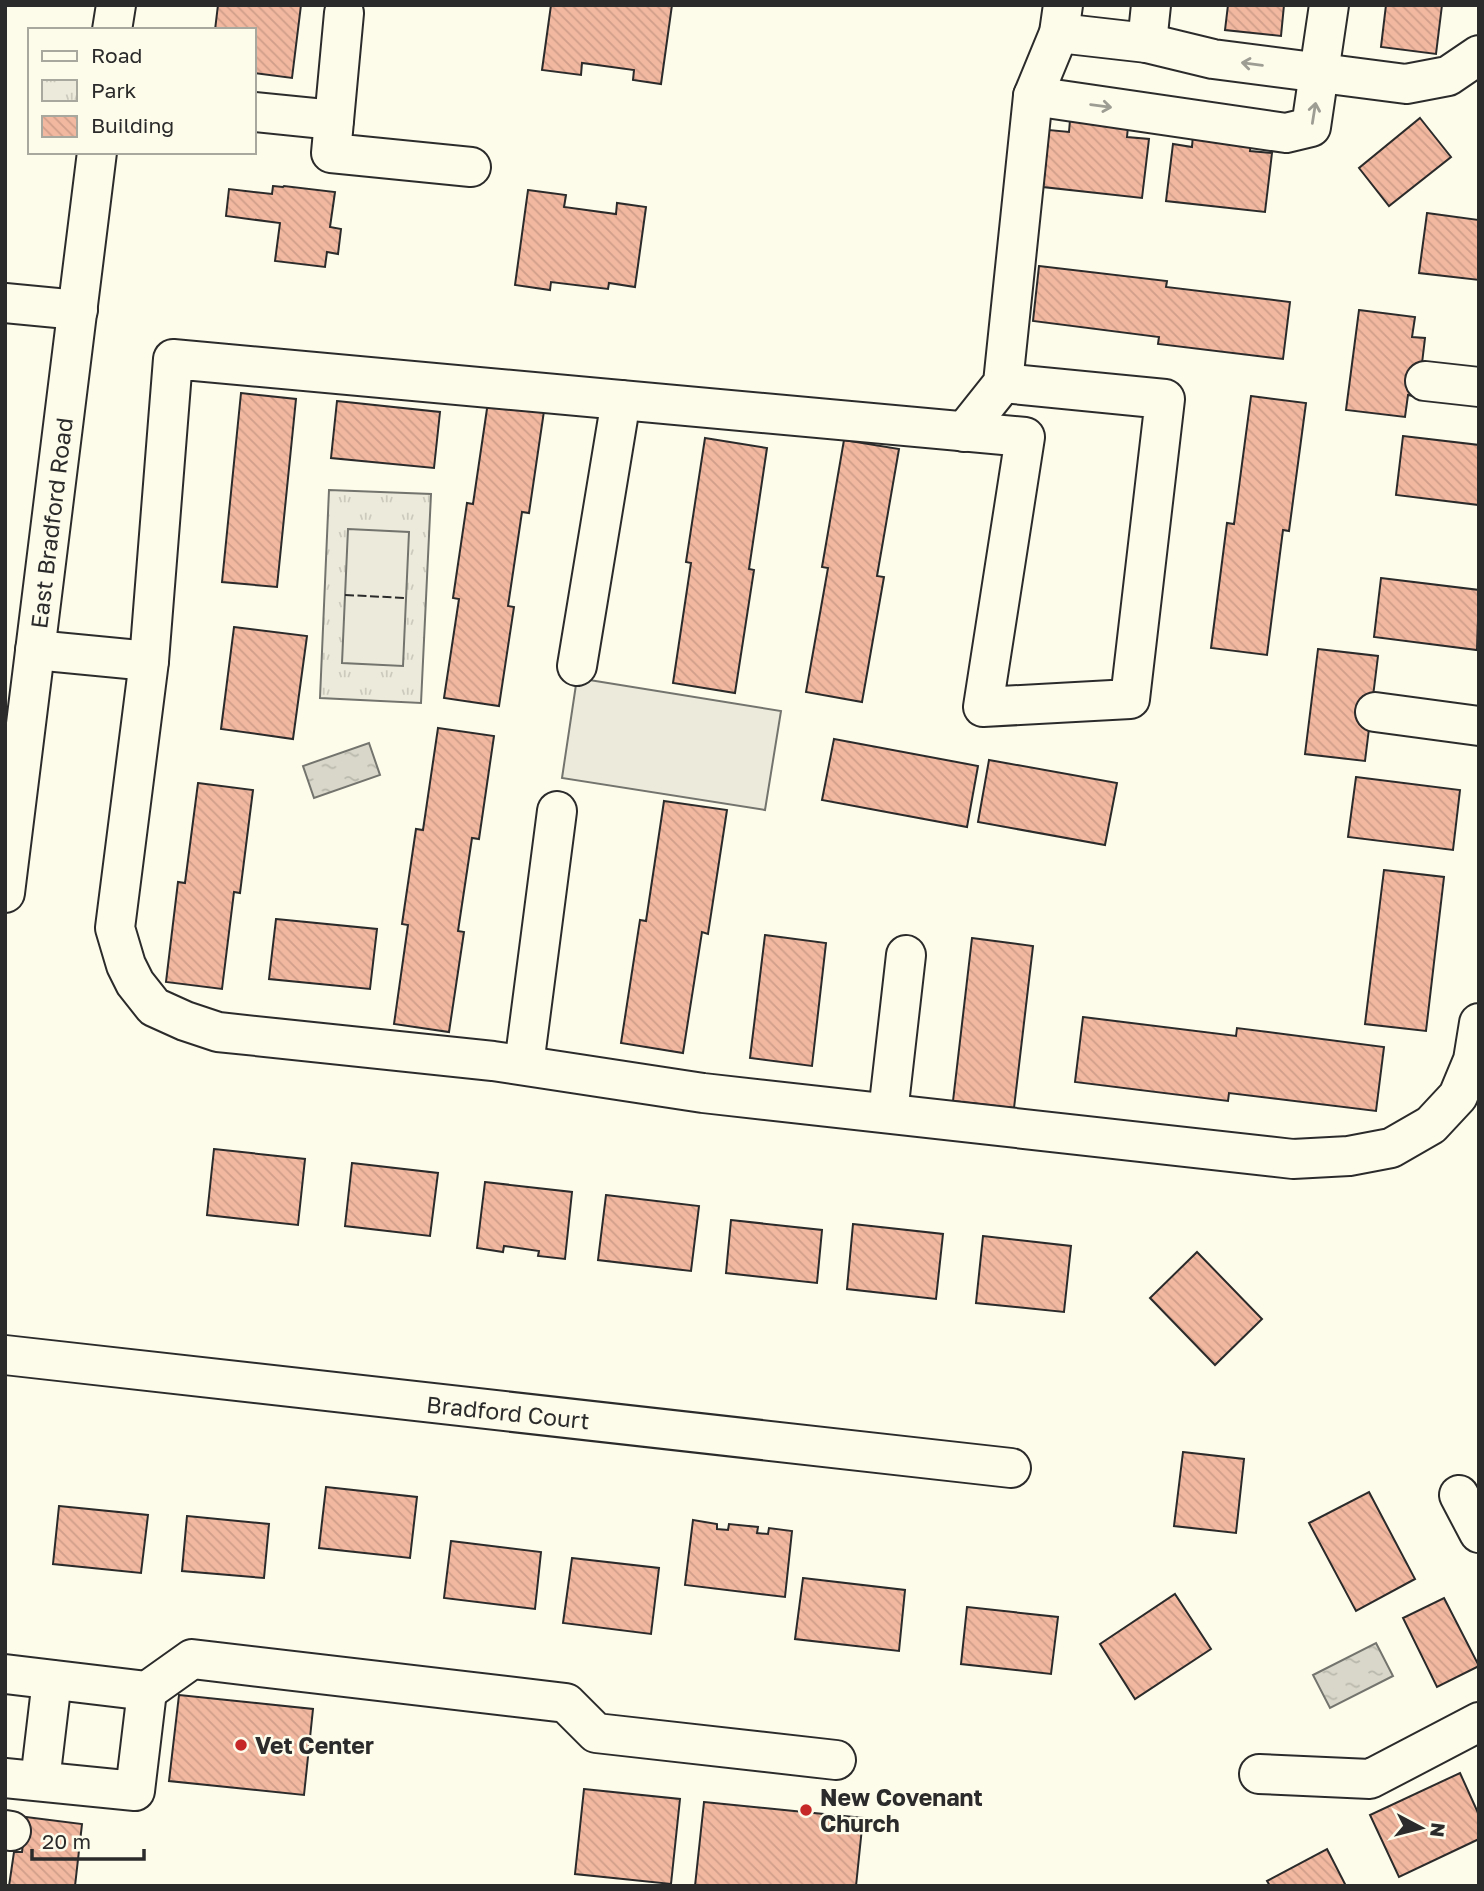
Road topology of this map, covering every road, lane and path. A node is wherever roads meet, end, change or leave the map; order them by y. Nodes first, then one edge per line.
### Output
1 (116, 5) edge
2 (1152, 5) edge
3 (1329, 5) edge
4 (344, 13) dead end
5 (1061, 19) edge
6 (112, 28) edge
7 (1147, 43) junction
8 (1479, 55) edge
9 (1320, 72) junction
10 (1033, 96) junction
11 (256, 112) edge
12 (334, 120) junction
13 (97, 154) edge
14 (471, 167) dead end
15 (5, 303) edge
16 (78, 310) junction
17 (1424, 381) dead end
18 (1003, 383) junction
19 (1479, 387) edge
20 (621, 400) junction
21 (964, 432) junction
22 (35, 650) junction
23 (149, 661) junction
24 (577, 666) dead end
25 (1375, 712) dead end
26 (1479, 726) edge
27 (557, 811) dead end
28 (5, 893) edge
29 (906, 955) dead end
30 (1479, 1023) edge
31 (524, 1065) junction
32 (888, 1113) junction
33 (5, 1355) edge
34 (1011, 1468) dead end
35 (1459, 1495) dead end
36 (1479, 1532) edge
37 (5, 1674) edge
38 (52, 1680) junction
39 (147, 1691) junction
40 (1479, 1722) edge
41 (836, 1760) dead end
42 (1259, 1774) dead end
43 (23, 1779) edge

1 - 6 street
2 - 7 street
3 - 9 street
4 - 12 street
5 - 7 street
5 - 10 street
9 -> 7 street
8 - 9 street
10 -> 9 street
10 - 18 street
11 - 12 street
12 - 14 street
13 - 16 street, East Bradford Road
15 - 16 street
16 - 22 street, East Bradford Road
17 - 19 street
18 - 21 street
18 - 21 street
20 - 21 street
20 - 23 street
20 - 24 street
22 - 23 street
22 - 28 street, East Bradford Road
23 - 31 street
25 - 26 street
27 - 31 street
29 - 32 street
30 - 32 street
31 - 32 street
33 - 34 street, Bradford Court
35 - 36 street
37 - 38 street
38 - 39 street
38 - 43 street
39 - 41 street
39 - 43 street
40 - 42 street

